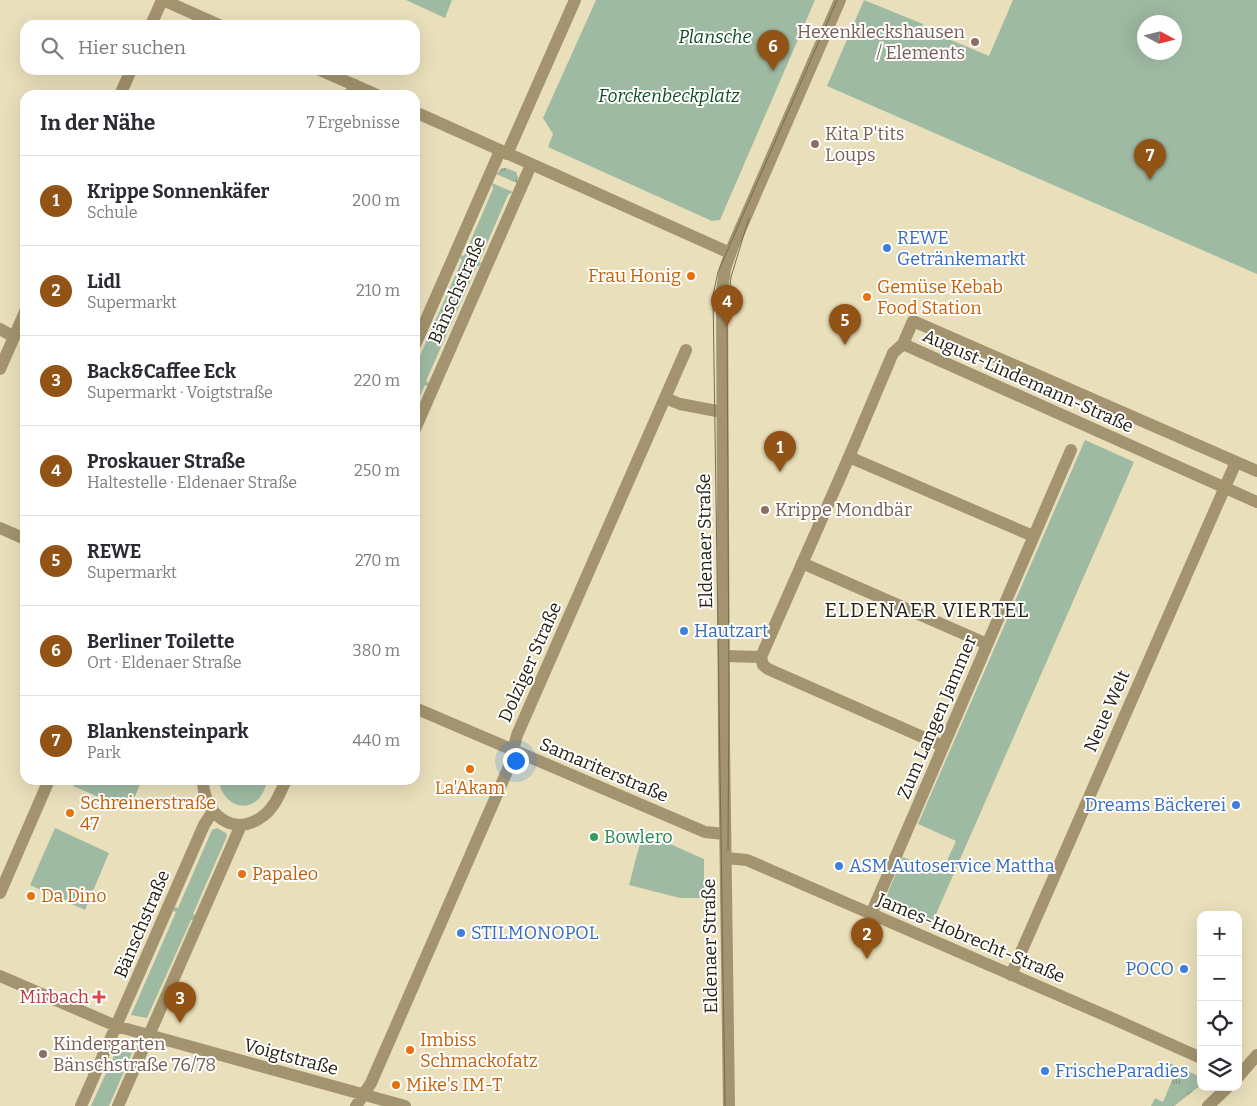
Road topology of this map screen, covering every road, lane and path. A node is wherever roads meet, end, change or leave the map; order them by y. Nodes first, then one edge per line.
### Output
1 (162, 0) edge
2 (575, 0) edge
3 (840, 0) edge
4 (153, 20) edge
5 (207, 20) edge
6 (129, 75) edge
7 (328, 75) edge
8 (122, 90) edge
9 (353, 90) edge
10 (420, 114) edge
11 (504, 152) junction
12 (531, 164) junction
13 (730, 253) junction
14 (20, 323) edge
15 (0, 330) edge
16 (420, 334) edge
17 (14, 336) junction
18 (903, 344) junction
19 (686, 350) dead end
20 (0, 369) edge
21 (665, 398) junction
22 (722, 412) junction
23 (420, 418) edge
24 (1071, 450) dead end
25 (849, 457) junction
26 (1236, 462) junction
27 (1257, 471) edge
28 (1224, 487) junction
29 (1257, 502) edge
30 (0, 528) edge
31 (1034, 536) junction
32 (20, 537) edge
33 (802, 563) junction
34 (987, 644) junction
35 (724, 656) junction
36 (761, 656) junction
37 (420, 710) edge
38 (943, 746) junction
39 (513, 750) junction
40 (47, 785) edge
41 (203, 785) edge
42 (283, 785) edge
43 (213, 811) junction
44 (241, 825) junction
45 (725, 834) junction
46 (726, 858) junction
47 (0, 893) edge
48 (871, 914) junction
49 (1011, 975) junction
50 (0, 976) edge
51 (116, 1026) junction
52 (149, 1036) junction
53 (1257, 1055) edge
54 (1197, 1056) edge
55 (1242, 1072) edge
56 (1224, 1091) edge
57 (364, 1094) junction
58 (81, 1106) edge
59 (118, 1106) edge
60 (356, 1106) edge
61 (405, 1106) edge
62 (729, 1106) edge
63 (1208, 1106) edge

1 - 4 street
1 - 5 street
2 - 11 street, Bänschstraße
3 - 13 street, Eldenaer Straße
6 - 8 street
7 - 9 street
10 - 11 street
11 - 12 street
11 - 16 street, Bänschstraße
12 - 13 street
12 - 23 street, Bänschstraße
13 - 22 street, Eldenaer Straße
14 - 17 street
15 - 17 street
17 - 20 street
18 - 25 street
18 - 26 street, August-Lindemann-Straße
18 - 28 street, August-Lindemann-Straße
19 - 21 street, Dolziger Straße
21 - 22 street
21 - 39 street, Dolziger Straße
22 - 35 street, Eldenaer Straße
24 - 31 street, Zum Langen Jammer
25 - 31 street
25 - 33 street
26 - 27 street, August-Lindemann-Straße
26 - 28 street, Neue Welt
28 - 29 street, August-Lindemann-Straße
28 - 49 street, Neue Welt
30 - 32 street
31 - 34 street, Zum Langen Jammer
33 - 34 street
33 - 36 street
34 - 38 street, Zum Langen Jammer
35 - 36 street
35 - 45 street, Eldenaer Straße
36 - 38 street
37 - 39 street, Samariterstraße
38 - 48 street, Zum Langen Jammer
39 - 45 street, Samariterstraße
39 - 57 street, Dolziger Straße
40 - 47 street
41 - 43 street
42 - 44 street
43 - 44 street
43 - 51 street, Bänschstraße
44 - 52 street
45 - 46 street, Eldenaer Straße
46 - 48 street, James-Hobrecht-Straße
46 - 62 street, Eldenaer Straße
48 - 49 street, James-Hobrecht-Straße
49 - 54 street, James-Hobrecht-Straße
50 - 51 street, Voigtstraße
51 - 52 street, Voigtstraße
51 - 58 street, Bänschstraße
52 - 57 street, Voigtstraße
52 - 59 street
53 - 55 street
56 - 63 street
57 - 60 street, Dolziger Straße
57 - 61 street, Voigtstraße

